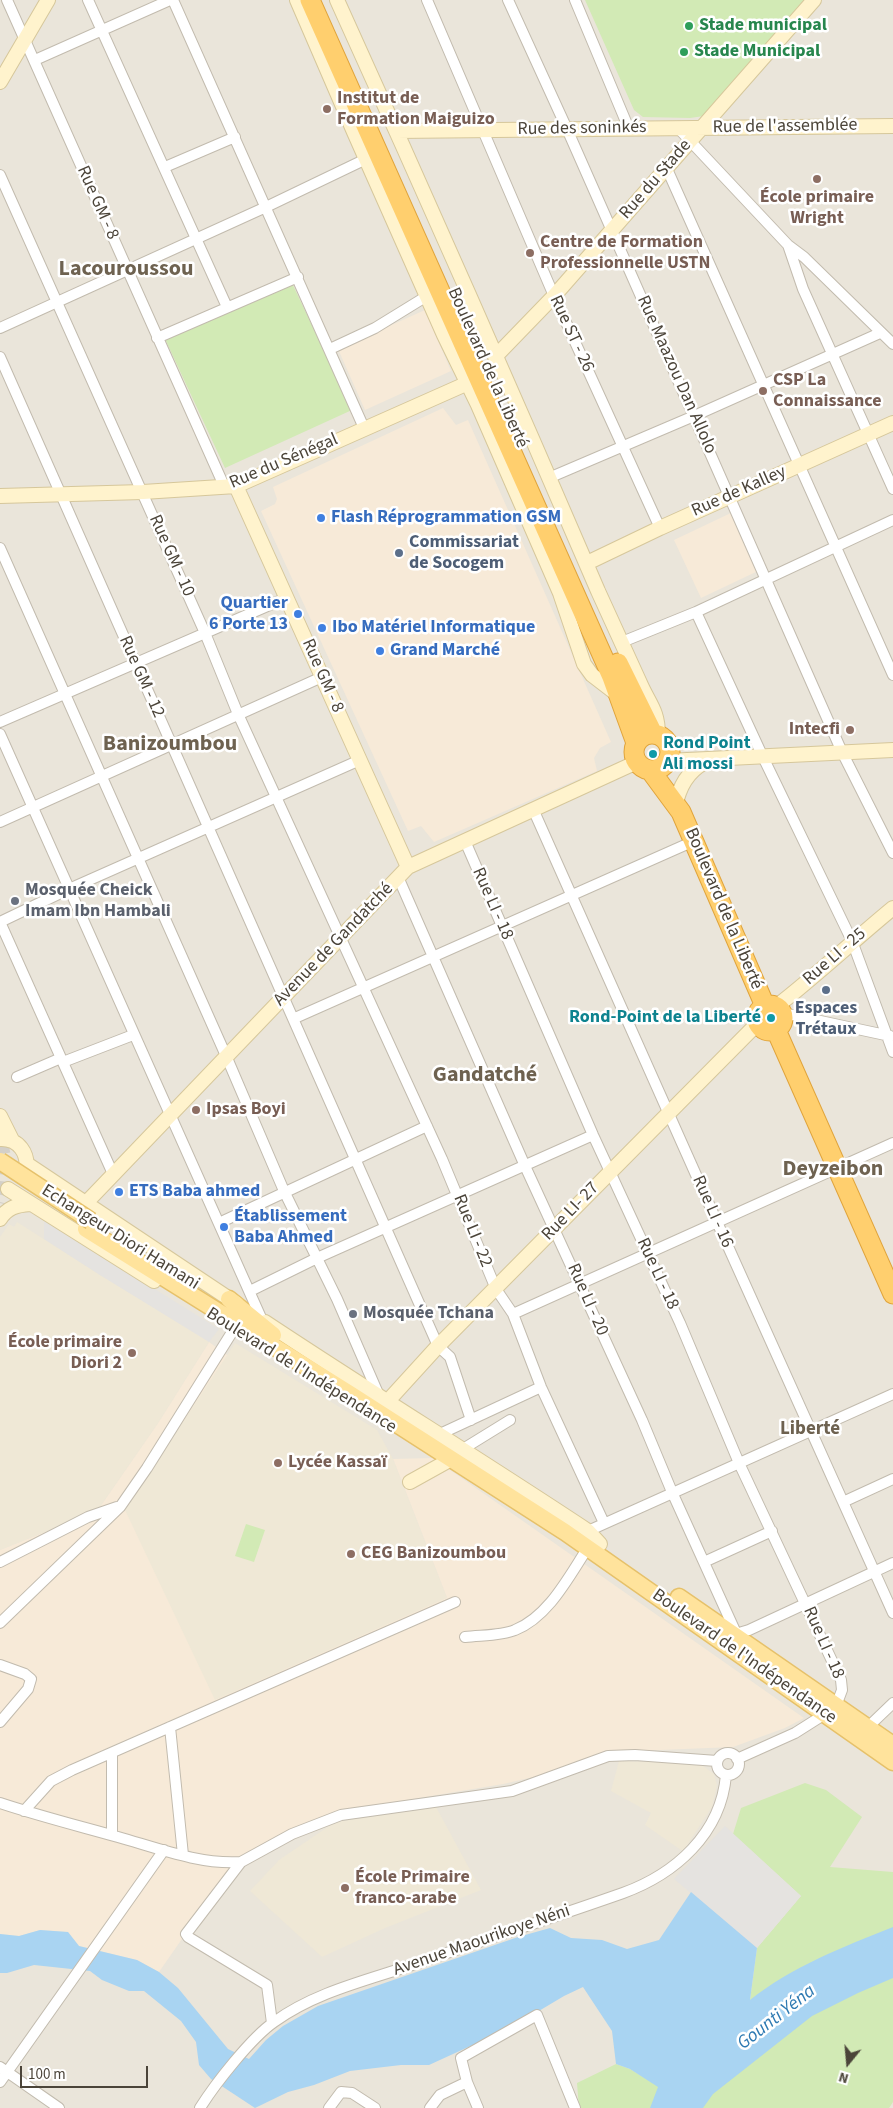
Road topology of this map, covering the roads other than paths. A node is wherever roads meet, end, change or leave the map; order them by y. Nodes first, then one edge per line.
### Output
1 (7, 0) edge
2 (48, 0) edge
3 (88, 0) edge
4 (172, 0) edge
5 (297, 0) edge
6 (310, 0) edge
7 (323, 0) edge
8 (337, 0) edge
9 (427, 0) edge
10 (508, 0) edge
11 (576, 0) edge
12 (814, 0) edge
13 (103, 30) junction
14 (24, 40) junction
15 (35, 60) junction
16 (0, 82) edge
17 (893, 126) edge
18 (629, 128) junction
19 (678, 128) junction
20 (700, 128) junction
21 (567, 129) junction
22 (483, 130) junction
23 (396, 131) junction
24 (235, 137) junction
25 (691, 142) junction
26 (366, 159) junction
27 (165, 167) junction
28 (668, 169) junction
29 (0, 174) edge
30 (266, 206) junction
31 (611, 232) junction
32 (197, 238) junction
33 (788, 245) junction
34 (126, 270) junction
35 (298, 277) junction
36 (427, 296) junction
37 (554, 296) junction
38 (57, 302) junction
39 (227, 306) junction
40 (0, 328) edge
41 (880, 332) junction
42 (157, 338) junction
43 (893, 344) edge
44 (330, 349) junction
45 (832, 354) junction
46 (0, 357) edge
47 (495, 357) junction
48 (468, 383) junction
49 (764, 385) junction
50 (694, 416) junction
51 (893, 423) edge
52 (364, 428) junction
53 (869, 434) junction
54 (622, 445) junction
55 (799, 465) junction
56 (550, 477) junction
57 (231, 487) junction
58 (893, 489) edge
59 (143, 492) junction
60 (60, 494) junction
61 (0, 496) edge
62 (730, 496) junction
63 (893, 520) edge
64 (660, 528) junction
65 (836, 546) junction
66 (0, 548) edge
67 (587, 563) junction
68 (766, 578) junction
69 (286, 598) junction
70 (696, 612) junction
71 (205, 633) junction
72 (622, 642) junction
73 (135, 664) junction
74 (893, 675) edge
75 (322, 676) junction
76 (64, 695) junction
77 (618, 695) junction
78 (238, 714) junction
79 (0, 722) edge
80 (0, 734) edge
81 (170, 745) junction
82 (893, 750) edge
83 (658, 752) junction
84 (842, 752) junction
85 (762, 755) junction
86 (718, 758) junction
87 (360, 760) junction
88 (102, 776) junction
89 (277, 797) junction
90 (679, 805) junction
91 (32, 808) junction
92 (534, 809) junction
93 (0, 822) edge
94 (209, 828) junction
95 (464, 841) junction
96 (694, 841) junction
97 (893, 853) edge
98 (139, 858) junction
99 (408, 866) junction
100 (398, 877) junction
101 (69, 889) junction
102 (571, 895) junction
103 (893, 908) edge
104 (0, 922) edge
105 (502, 926) junction
106 (341, 937) junction
107 (852, 941) junction
108 (432, 957) junction
109 (364, 988) junction
110 (284, 996) junction
111 (775, 1008) junction
112 (294, 1018) junction
113 (758, 1023) junction
114 (776, 1030) junction
115 (134, 1035) junction
116 (889, 1036) edge
117 (893, 1052) edge
118 (227, 1058) junction
119 (62, 1060) junction
120 (16, 1077) dead end
121 (668, 1112) junction
122 (171, 1114) junction
123 (0, 1116) edge
124 (427, 1126) junction
125 (593, 1135) junction
126 (6, 1140) edge
127 (893, 1143) edge
128 (356, 1160) junction
129 (0, 1161) edge
130 (27, 1164) junction
131 (525, 1166) junction
132 (837, 1168) junction
133 (610, 1171) junction
134 (0, 1173) edge
135 (113, 1174) junction
136 (4, 1190) edge
137 (284, 1191) junction
138 (458, 1196) junction
139 (30, 1204) junction
140 (85, 1204) junction
141 (1, 1209) edge
142 (717, 1222) junction
143 (219, 1223) junction
144 (89, 1225) junction
145 (387, 1228) junction
146 (556, 1229) junction
147 (648, 1253) junction
148 (317, 1258) junction
149 (579, 1283) junction
150 (496, 1289) junction
151 (250, 1291) junction
152 (893, 1294) edge
153 (229, 1299) junction
154 (513, 1314) junction
155 (262, 1320) junction
156 (234, 1329) junction
157 (275, 1337) junction
158 (438, 1346) junction
159 (294, 1364) junction
160 (541, 1387) junction
161 (352, 1391) junction
162 (893, 1394) edge
163 (384, 1400) junction
164 (471, 1420) junction
165 (510, 1420) dead end
166 (810, 1430) junction
167 (440, 1434) junction
168 (463, 1449) junction
169 (446, 1462) junction
170 (740, 1462) junction
171 (893, 1479) edge
172 (410, 1482) dead end
173 (672, 1492) junction
174 (842, 1502) junction
175 (120, 1507) junction
176 (604, 1523) junction
177 (567, 1528) joint
178 (588, 1531) junction
179 (772, 1531) junction
180 (594, 1548) junction
181 (0, 1562) edge
182 (704, 1562) junction
183 (893, 1563) edge
184 (874, 1573) junction
185 (456, 1602) dead end
186 (806, 1604) junction
187 (893, 1613) edge
188 (0, 1623) edge
189 (733, 1633) junction
190 (465, 1637) dead end
191 (0, 1665) edge
192 (893, 1703) edge
193 (830, 1710) junction
194 (0, 1722) edge
195 (170, 1727) junction
196 (868, 1727) junction
197 (893, 1745) edge
198 (112, 1753) junction
199 (738, 1759) junction
200 (717, 1761) junction
201 (893, 1762) edge
202 (726, 1775) junction
203 (0, 1803) edge
204 (24, 1811) junction
205 (112, 1835) junction
206 (164, 1850) junction
207 (183, 1855) junction
208 (241, 1862) junction
209 (272, 2023) junction
210 (4, 2069) edge
211 (0, 2082) edge
212 (467, 2082) junction
213 (59, 2108) edge
214 (200, 2108) edge
215 (329, 2108) edge
216 (375, 2108) edge
217 (430, 2108) edge
218 (478, 2108) edge
219 (575, 2108) edge

1 - 14 street, Rue GM - 8
2 - 14 street
3 - 13 street
4 - 13 street
4 - 24 street
5 - 26 street, Boulevard de la Liberté
6 - 77 highway, Boulevard de la Liberté
7 - 83 highway, Boulevard de la Liberté
8 - 23 street, Boulevard de la Liberté
9 - 22 street, Rue ST - 26
10 - 21 street, Rue Maazou Dan Allolo
11 - 18 street
12 - 20 street, Rue du Stade
13 - 15 street
13 - 27 street
14 - 15 street, Rue GM - 8
14 - 16 street
15 - 34 street, Rue GM - 8
17 - 20 street, Rue de l'assemblée
18 - 19 street, Rue des soninkés
18 - 21 street, Rue des soninkés
19 - 20 street, Rue de l'assemblée
19 - 25 street
20 - 25 street, Rue du Stade
21 - 22 street, Rue des soninkés
21 - 31 street, Rue Maazou Dan Allolo
22 - 23 street, Rue des soninkés
22 - 37 street, Rue ST - 26
23 - 47 street, Boulevard de la Liberté
24 - 27 street
24 - 30 street
25 - 28 street, Rue du Stade
25 - 33 street
26 - 30 street
26 - 36 street, Boulevard de la Liberté
27 - 32 street
28 - 31 street, Rue du Stade
28 - 49 street
29 - 38 street, Rue GM - 10
30 - 32 street
30 - 35 street
31 - 37 street, Rue du Stade
31 - 50 street, Rue Maazou Dan Allolo
32 - 34 street
32 - 39 street
33 - 41 street
33 - 45 street
34 - 38 street
34 - 42 street, Rue GM - 8
35 - 39 street
35 - 44 street
36 - 44 street
36 - 48 street, Boulevard de la Liberté
37 - 47 street, Rue du Stade
37 - 54 street, Rue ST - 26
38 - 40 street
38 - 59 street, Rue GM - 10
39 - 42 street
41 - 43 street
41 - 45 street
42 - 57 street, Rue GM - 8
44 - 52 street
45 - 49 street
45 - 53 street
46 - 60 street, Rue GM - 12
47 - 56 street, Boulevard de la Liberté
48 - 52 street, Rue du Sénégal
48 - 77 street, Boulevard de la Liberté
49 - 50 street
49 - 55 street
50 - 54 street
50 - 62 street, Rue Maazou Dan Allolo
51 - 53 street, Rue de Kalley
52 - 57 street, Rue du Sénégal
53 - 55 street, Rue de Kalley
53 - 58 street
54 - 56 street
54 - 64 street, Rue ST - 26
55 - 62 street, Rue de Kalley
55 - 65 street
56 - 67 street, Boulevard de la Liberté
57 - 59 street, Rue du Sénégal
57 - 69 street, Rue GM - 8
59 - 60 street, Rue du Sénégal
59 - 71 street, Rue GM - 10
60 - 61 street, Rue du Sénégal
60 - 73 street, Rue GM - 12
62 - 64 street, Rue de Kalley
62 - 68 street, Rue Maazou Dan Allolo
63 - 65 street
64 - 67 street, Rue de Kalley
65 - 68 street
65 - 74 street
66 - 76 street
67 - 72 street, Boulevard de la Liberté
68 - 70 street
68 - 84 street, Rue Maazou Dan Allolo
69 - 71 street
69 - 75 street, Rue GM - 8
70 - 72 street
70 - 85 street
71 - 73 street
71 - 78 street, Rue GM - 10
72 - 83 street, Boulevard de la Liberté
73 - 76 street
73 - 81 street, Rue GM - 12
75 - 78 street
75 - 87 street, Rue GM - 8
76 - 79 street
76 - 88 street
77 - 83 highway, Boulevard de la Liberté
78 - 81 street
78 - 89 street, Rue GM - 10
80 - 91 street
81 - 88 street
81 - 94 street, Rue GM - 12
82 - 84 street
83 - 86 street
83 - 90 highway, Boulevard de la Liberté
83 - 92 street, Avenue de Gandatché
84 - 85 street
84 - 97 street, Rue Maazou Dan Allolo
85 - 86 street
85 - 107 street
86 - 90 street
87 - 89 street
87 - 99 street, Rue GM - 8
88 - 91 street
88 - 98 street
89 - 94 street
89 - 106 street, Rue GM - 10
90 - 96 highway, Boulevard de la Liberté
91 - 93 street
91 - 101 street
92 - 95 street, Avenue de Gandatché
92 - 102 street, Rue LI - 16
94 - 98 street
94 - 110 street, Rue GM - 12
95 - 99 street, Avenue de Gandatché
95 - 105 street, Rue LI - 18
96 - 102 street
96 - 111 highway, Boulevard de la Liberté
98 - 101 street
98 - 118 street
99 - 100 street, Avenue de Gandatché
100 - 106 street, Avenue de Gandatché
100 - 108 street, Rue LI - 20
101 - 104 street
101 - 115 street
102 - 105 street
102 - 121 street, Rue LI - 16
103 - 107 street, Rue LI - 25
104 - 119 street
105 - 108 street
105 - 125 street, Rue LI - 18
106 - 109 street, Rue LI - 22
106 - 110 street, Avenue de Gandatché
107 - 111 street, Rue LI - 25
107 - 116 street
108 - 109 street
108 - 131 street, Rue LI - 20
109 - 112 street
109 - 124 street, Rue LI - 22
110 - 112 street, Rue GM - 12
110 - 118 street, Avenue de Gandatché
111 - 113 highway
111 - 114 highway
111 - 116 street
112 - 128 street, Rue GM - 12
113 - 114 highway
113 - 121 street, Rue LI- 27
114 - 132 highway
115 - 119 street
115 - 122 street
116 - 117 street
118 - 122 street, Avenue de Gandatché
118 - 137 street
119 - 120 street
119 - 135 street
121 - 133 street, Rue LI- 27
121 - 142 street, Rue LI - 16
122 - 135 street, Avenue de Gandatché
122 - 143 street
123 - 126 street
124 - 128 street
124 - 138 street, Rue LI - 22
125 - 131 street
125 - 133 street, Rue LI - 18
126 - 130 street
127 - 132 street
128 - 137 street
128 - 145 street, Rue GM - 12
129 - 144 main road, Echangeur Diori Hamani, bridge
130 - 136 street
130 - 140 street, Boulevard de l'Indépendance
131 - 138 street
131 - 146 street, Rue LI - 20
132 - 142 street
132 - 152 highway
133 - 146 street, Rue LI- 27
133 - 147 street, Rue LI - 18
134 - 144 main road, Echangeur Diori Hamani
135 - 140 street, Avenue de Gandatché
136 - 139 street, Boulevard de l'Indépendance
136 - 141 street
137 - 143 street
137 - 148 street
138 - 145 street
138 - 150 street, Rue LI - 22
139 - 141 street
139 - 156 street, Boulevard de l'Indépendance
140 - 153 street, Boulevard de l'Indépendance
142 - 147 street
142 - 166 street, Rue LI - 16
143 - 151 street
144 - 157 main road, Echangeur Diori Hamani
144 - 161 main road, Echangeur Diori Hamani
145 - 148 street
145 - 158 street, Rue GM - 12
146 - 149 street, Rue LI - 20
146 - 150 street, Rue LI- 27
147 - 149 street
147 - 170 street, Rue LI - 18
148 - 151 street
148 - 163 street
149 - 154 street
149 - 173 street, Rue LI - 20
150 - 154 street, Rue LI - 22
150 - 158 street, Rue LI- 27
151 - 155 street
153 - 155 street, Boulevard de l'Indépendance
153 - 157 main road
154 - 160 street, Rue LI - 22
155 - 163 street, Boulevard de l'Indépendance
156 - 159 street, Boulevard de l'Indépendance
156 - 175 street
157 - 161 main road, Echangeur Diori Hamani
158 - 163 street, Rue LI- 27
158 - 164 street, Rue GM - 12
159 - 161 main road
159 - 169 street, Boulevard de l'Indépendance
160 - 164 street
160 - 176 street, Rue LI - 22
161 - 177 main road, Echangeur Diori Hamani
162 - 166 street
163 - 167 street, Boulevard de l'Indépendance
164 - 167 street
165 - 168 street
166 - 170 street
166 - 174 street, Rue LI - 16
167 - 168 street, Boulevard de l'Indépendance
168 - 178 street, Boulevard de l'Indépendance
169 - 172 street
169 - 180 street, Boulevard de l'Indépendance
170 - 173 street
170 - 179 street, Rue LI - 18
171 - 174 street
173 - 176 street
173 - 182 street, Rue LI - 20
174 - 184 street, Rue LI - 16
175 - 181 street
175 - 188 street
176 - 178 street
177 - 180 main road, Boulevard de l'Indépendance
178 - 180 street, Boulevard de l'Indépendance
179 - 182 street
179 - 186 street, Rue LI - 18
180 - 189 main road, Boulevard de l'Indépendance
180 - 190 street
180 - 193 main road, Boulevard de l'Indépendance
182 - 189 street, Rue LI - 20
183 - 184 street
184 - 186 street
184 - 187 street, Rue LI - 16
185 - 195 street
186 - 189 street
186 - 193 street, Rue LI - 18
189 - 193 main road, Boulevard de l'Indépendance
191 - 194 street
192 - 196 street
193 - 196 main road, Boulevard de l'Indépendance
193 - 199 street
193 - 201 main road, Boulevard de l'Indépendance
195 - 198 street
195 - 207 street
196 - 197 main road, Boulevard de l'Indépendance
198 - 204 street
198 - 205 street
199 - 200 street
199 - 202 street
200 - 202 street
200 - 208 street
202 - 209 street, Avenue Maourikoye Néni
203 - 204 street
204 - 205 street
205 - 206 street
206 - 207 street
206 - 210 street
207 - 208 street
208 - 209 street
209 - 214 street, Avenue Maourikoye Néni
210 - 211 street
210 - 213 street
212 - 217 street
212 - 218 street
212 - 219 street
215 - 216 street

